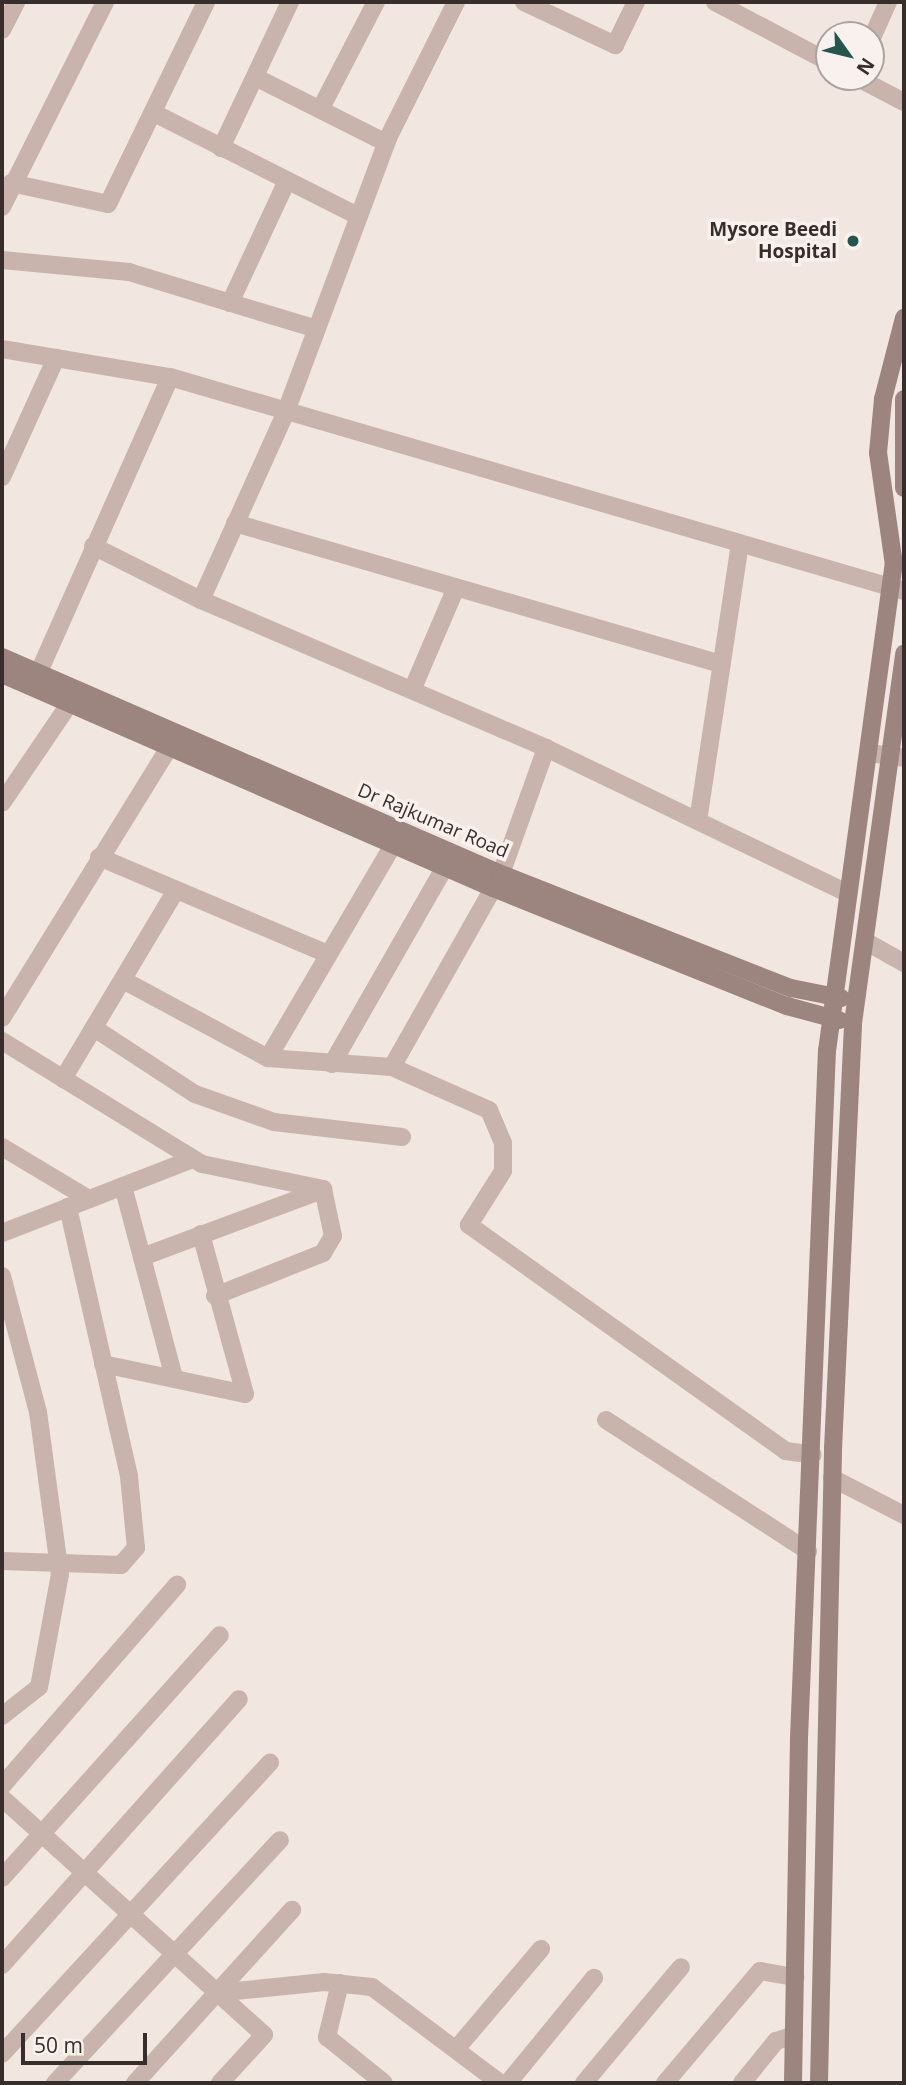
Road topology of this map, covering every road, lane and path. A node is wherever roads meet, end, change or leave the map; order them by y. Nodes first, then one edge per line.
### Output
1 (16, 2) edge
2 (105, 2) edge
3 (206, 2) edge
4 (290, 2) edge
5 (376, 2) edge
6 (456, 2) edge
7 (524, 2) edge
8 (636, 2) edge
9 (715, 2) edge
10 (888, 2) edge
11 (880, 21) edge
12 (2, 30) edge
13 (815, 55) edge
14 (255, 77) junction
15 (882, 91) edge
16 (904, 103) edge
17 (321, 108) junction
18 (153, 113) junction
19 (386, 143) junction
20 (221, 148) junction
21 (287, 181) junction
22 (11, 183) junction
23 (2, 207) edge
24 (358, 216) junction
25 (2, 260) edge
26 (230, 303) junction
27 (904, 318) edge
28 (317, 329) junction
29 (2, 349) edge
30 (56, 358) junction
31 (170, 377) junction
32 (904, 400) edge
33 (285, 414) junction
34 (2, 477) edge
35 (904, 488) edge
36 (235, 523) junction
37 (740, 543) junction
38 (93, 546) junction
39 (455, 590) junction
40 (897, 590) edge
41 (201, 600) junction
42 (904, 654) edge
43 (2, 657) edge
44 (720, 664) junction
45 (2, 674) edge
46 (38, 674) junction
47 (413, 688) junction
48 (74, 698) junction
49 (169, 748) junction
50 (546, 748) junction
51 (870, 753) junction
52 (897, 757) edge
53 (2, 801) edge
54 (698, 821) junction
55 (393, 845) junction
56 (99, 857) junction
57 (444, 867) junction
58 (497, 881) junction
59 (176, 890) junction
60 (847, 893) junction
61 (865, 941) junction
62 (327, 954) junction
63 (904, 963) edge
64 (123, 980) junction
65 (831, 997) junction
66 (855, 1001) junction
67 (829, 1017) junction
68 (2, 1018) edge
69 (853, 1023) junction
70 (94, 1028) junction
71 (2, 1041) edge
72 (268, 1058) junction
73 (332, 1064) junction
74 (392, 1068) junction
75 (63, 1079) junction
76 (402, 1137) dead end
77 (2, 1147) edge
78 (193, 1159) junction
79 (123, 1186) junction
80 (323, 1189) junction
81 (89, 1199) junction
82 (68, 1207) junction
83 (2, 1233) edge
84 (201, 1234) junction
85 (142, 1257) junction
86 (2, 1276) edge
87 (215, 1296) junction
88 (103, 1364) junction
89 (174, 1378) junction
90 (606, 1420) dead end
91 (813, 1455) junction
92 (832, 1478) junction
93 (904, 1515) edge
94 (808, 1551) junction
95 (2, 1561) edge
96 (59, 1564) junction
97 (177, 1585) dead end
98 (220, 1635) dead end
99 (239, 1699) dead end
100 (2, 1705) edge
101 (22, 1706) junction
102 (2, 1716) edge
103 (270, 1763) dead end
104 (2, 1786) edge
105 (2, 1798) edge
106 (42, 1834) junction
107 (280, 1840) dead end
108 (86, 1874) junction
109 (2, 1878) edge
110 (292, 1910) dead end
111 (132, 1916) junction
112 (541, 1949) dead end
113 (174, 1953) junction
114 (2, 1965) edge
115 (681, 1967) dead end
116 (795, 1977) junction
117 (594, 1978) dead end
118 (340, 1983) junction
119 (216, 1993) junction
120 (794, 2035) junction
121 (457, 2048) junction
122 (2, 2054) edge
123 (55, 2083) edge
124 (135, 2083) edge
125 (220, 2083) edge
126 (384, 2083) edge
127 (500, 2083) edge
128 (508, 2083) edge
129 (584, 2083) edge
130 (665, 2083) edge
131 (742, 2083) edge
132 (793, 2083) edge
133 (819, 2083) edge

1 - 12 street
2 - 22 street
3 - 18 street
4 - 14 street
5 - 17 street
6 - 19 street
7 - 8 street
9 - 13 street
10 - 11 street
14 - 17 street
14 - 20 street
15 - 16 street
17 - 19 street
18 - 20 street
18 - 22 street
19 - 24 street
20 - 21 street
21 - 24 street
21 - 26 street
22 - 23 street
24 - 28 street
25 - 26 street
26 - 28 street
27 - 40 main road
28 - 33 street
29 - 30 street
30 - 31 street
30 - 34 street
31 - 33 street
31 - 38 street
32 - 35 main road
33 - 36 street
33 - 37 street
36 - 39 street
36 - 41 street
37 - 40 street
37 - 44 street
38 - 41 street
38 - 46 street
39 - 44 street
39 - 47 street
40 - 51 main road
41 - 47 street
42 - 52 main road
43 - 46 main road, Dr Rajkumar Road
44 - 54 street
45 - 48 main road, Dr Rajkumar Road
46 - 48 main road, Dr Rajkumar Road
47 - 50 street
48 - 49 main road, Dr Rajkumar Road
48 - 53 street
48 - 58 main road, Dr Rajkumar Road
49 - 55 main road, Dr Rajkumar Road
49 - 56 street
50 - 54 street
50 - 58 street
51 - 52 street
51 - 60 main road
52 - 61 main road
54 - 60 street
55 - 57 main road, Dr Rajkumar Road
55 - 62 street
56 - 59 street
56 - 68 street
57 - 58 main road, Dr Rajkumar Road
57 - 73 street
58 - 65 main road, Dr Rajkumar Road
58 - 67 main road, Dr Rajkumar Road
58 - 74 street
59 - 62 street
59 - 64 street
60 - 65 main road
61 - 63 street
61 - 66 main road
62 - 72 street
64 - 70 street
64 - 72 street
65 - 66 main road, Dr Rajkumar Road
65 - 67 main road
66 - 69 main road
67 - 69 main road, Dr Rajkumar Road
67 - 91 main road
69 - 92 main road
70 - 75 street
70 - 76 street
71 - 75 street
72 - 73 street
73 - 74 street
74 - 91 street
75 - 78 street
77 - 81 street
78 - 79 street
78 - 80 street
79 - 81 street
79 - 85 street
80 - 84 street
80 - 87 street
81 - 82 street
82 - 83 street
82 - 88 street
84 - 85 street
84 - 87 street
85 - 89 street
86 - 96 street
87 - 89 street
88 - 89 street
88 - 96 street
90 - 94 street
91 - 94 main road
92 - 93 street
92 - 133 main road
94 - 116 main road
95 - 96 street
96 - 101 street
97 - 104 street
98 - 106 street
99 - 108 street
100 - 101 street
101 - 102 street
103 - 111 street
105 - 106 street
106 - 108 street
106 - 109 street
107 - 113 street
108 - 111 street
108 - 114 street
110 - 119 street
111 - 113 street
111 - 122 street
112 - 121 street
113 - 119 street
113 - 123 street
115 - 129 street
116 - 120 main road
116 - 130 street
117 - 128 street
118 - 119 street
118 - 121 street
118 - 126 street
119 - 124 street
119 - 125 street
120 - 131 street
120 - 132 main road
121 - 127 street

